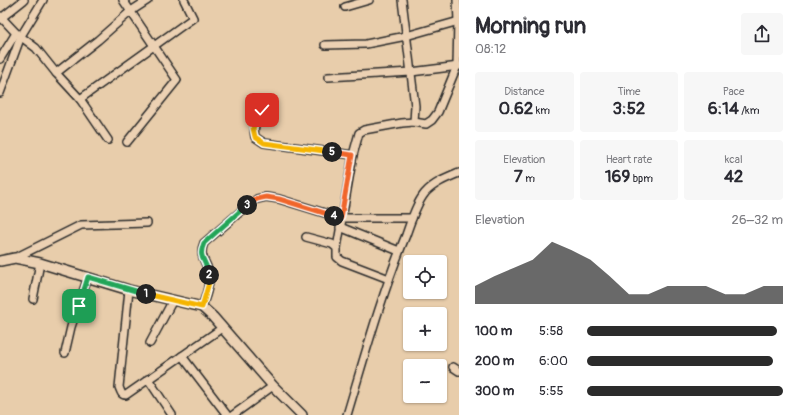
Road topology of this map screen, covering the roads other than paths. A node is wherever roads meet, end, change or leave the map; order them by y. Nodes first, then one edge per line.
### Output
1 (24, 0) edge
2 (43, 0) edge
3 (123, 0) edge
4 (148, 0) edge
5 (184, 0) edge
6 (369, 0) edge
7 (402, 0) edge
8 (457, 0) edge
9 (344, 7) dead end
10 (131, 11) junction
11 (1, 17) edge
12 (459, 21) edge
13 (19, 34) junction
14 (406, 36) junction
15 (325, 45) dead end
16 (154, 46) junction
17 (0, 59) edge
18 (458, 66) edge
19 (411, 72) junction
20 (56, 73) junction
21 (328, 77) dead end
22 (0, 93) edge
23 (80, 99) junction
24 (269, 102) dead end
25 (414, 122) junction
26 (108, 140) dead end
27 (127, 142) dead end
28 (352, 155) junction
29 (459, 173) edge
30 (341, 218) junction
31 (412, 218) junction
32 (147, 224) dead end
33 (340, 227) junction
34 (306, 237) dead end
35 (336, 248) junction
36 (399, 251) junction
37 (16, 258) junction
38 (0, 261) edge
39 (40, 263) junction
40 (88, 277) junction
41 (390, 279) junction
42 (129, 290) junction
43 (33, 299) dead end
44 (173, 300) junction
45 (202, 307) junction
46 (222, 328) junction
47 (150, 343) dead end
48 (65, 354) dead end
49 (182, 356) junction
50 (148, 379) junction
51 (273, 386) junction
52 (172, 415) edge
53 (227, 415) edge
54 (233, 415) edge
55 (302, 415) edge
56 (347, 415) edge

1 - 11 street
2 - 13 street
3 - 10 street
4 - 10 street
5 - 16 street
6 - 9 street
7 - 14 street
8 - 12 street
10 - 16 street
10 - 20 street
11 - 13 street
12 - 14 street
12 - 18 street
13 - 17 street
13 - 20 street
13 - 22 street
14 - 15 street
14 - 19 street
16 - 23 street
16 - 27 street
18 - 19 street
18 - 25 street
19 - 21 street
19 - 25 street
20 - 23 street
23 - 26 street
24 - 28 street
25 - 28 street
28 - 30 street
29 - 31 street
30 - 31 street
30 - 33 street
30 - 45 street
31 - 36 street
32 - 37 street
33 - 35 street
33 - 36 street
34 - 35 street
35 - 41 street
36 - 41 street
37 - 38 street
37 - 39 street
39 - 40 street
39 - 43 street
40 - 42 street
40 - 48 street
41 - 56 street
42 - 44 street
42 - 50 street
44 - 45 street
44 - 47 street
45 - 46 street
46 - 49 street
46 - 51 street
49 - 50 street
49 - 53 street
50 - 52 street
51 - 54 street
51 - 55 street

